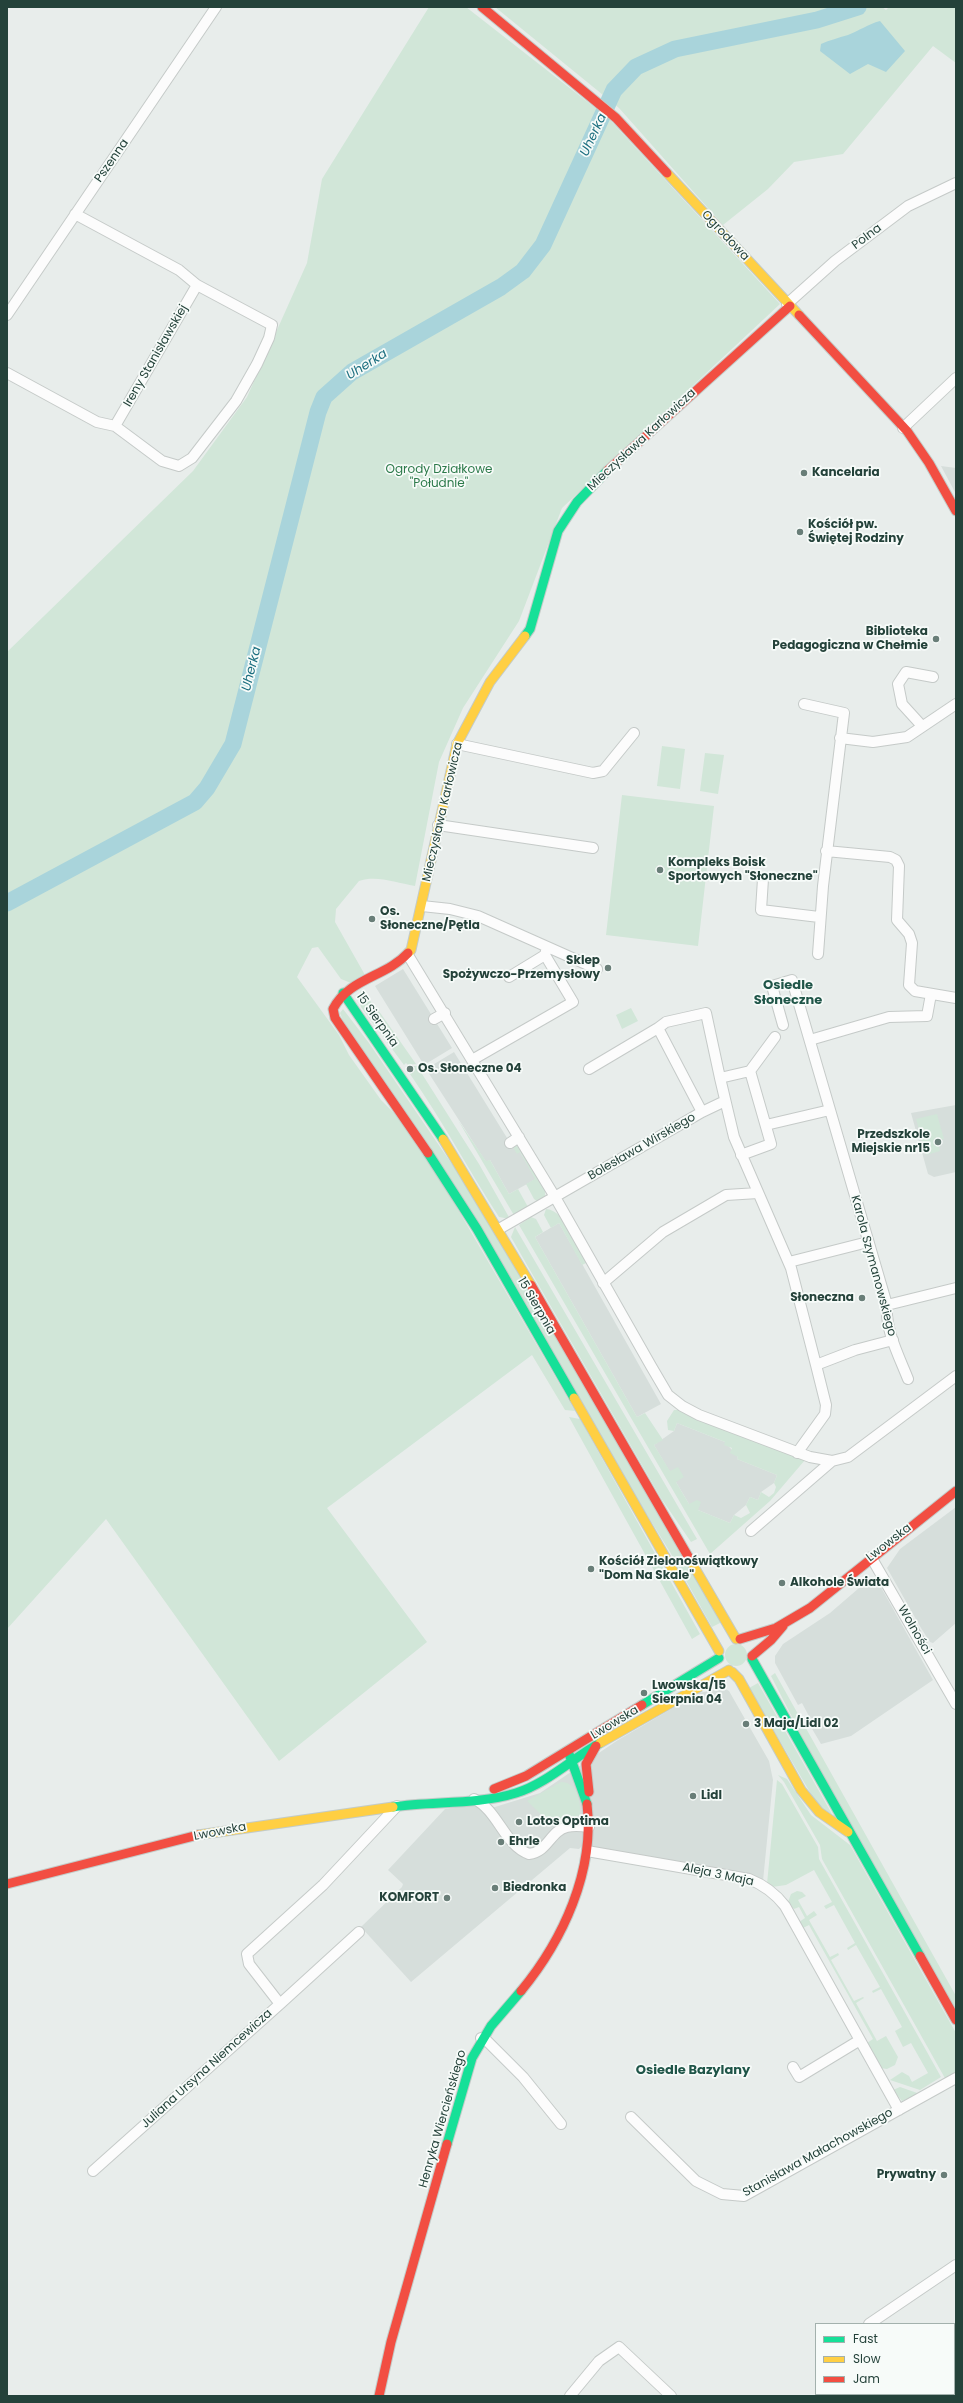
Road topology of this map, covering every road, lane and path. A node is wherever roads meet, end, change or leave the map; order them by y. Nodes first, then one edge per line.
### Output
1 (216, 7) edge
2 (482, 7) edge
3 (955, 186) edge
4 (75, 214) junction
5 (197, 285) junction
6 (788, 305) junction
7 (7, 315) edge
8 (7, 373) edge
9 (956, 378) edge
10 (115, 426) junction
11 (903, 428) junction
12 (956, 511) edge
13 (933, 677) dead end
14 (804, 704) dead end
15 (956, 704) edge
16 (922, 726) junction
17 (634, 733) dead end
18 (840, 738) junction
19 (457, 744) junction
20 (438, 825) junction
21 (593, 848) dead end
22 (826, 851) junction
23 (763, 879) dead end
24 (422, 906) junction
25 (819, 917) junction
26 (546, 951) junction
27 (818, 954) dead end
28 (408, 955) junction
29 (597, 969) dead end
30 (509, 977) dead end
31 (343, 993) junction
32 (932, 994) junction
33 (956, 998) edge
34 (444, 1013) junction
35 (434, 1019) dead end
36 (784, 1025) dead end
37 (658, 1028) junction
38 (775, 1037) dead end
39 (810, 1040) junction
40 (472, 1060) junction
41 (590, 1069) dead end
42 (750, 1071) junction
43 (720, 1078) junction
44 (725, 1101) junction
45 (830, 1110) junction
46 (702, 1112) junction
47 (766, 1125) junction
48 (519, 1137) junction
49 (510, 1143) dead end
50 (741, 1155) junction
51 (758, 1193) junction
52 (555, 1197) junction
53 (498, 1229) junction
54 (868, 1242) junction
55 (789, 1262) junction
56 (603, 1283) junction
57 (956, 1290) edge
58 (887, 1305) junction
59 (893, 1340) junction
60 (816, 1365) junction
61 (956, 1376) edge
62 (908, 1379) dead end
63 (797, 1453) junction
64 (832, 1461) junction
65 (956, 1491) edge
66 (751, 1531) dead end
67 (871, 1557) junction
68 (728, 1622) junction
69 (784, 1624) junction
70 (765, 1632) junction
71 (708, 1633) junction
72 (738, 1639) junction
73 (771, 1640) junction
74 (719, 1655) junction
75 (752, 1657) junction
76 (706, 1667) junction
77 (730, 1671) junction
78 (762, 1677) junction
79 (712, 1678) junction
80 (743, 1688) junction
81 (956, 1704) edge
82 (598, 1745) junction
83 (573, 1753) junction
84 (587, 1774) junction
85 (545, 1779) junction
86 (508, 1786) junction
87 (582, 1789) junction
88 (474, 1799) joint
89 (438, 1802) junction
90 (488, 1802) junction
91 (587, 1802) junction
92 (397, 1806) junction
93 (589, 1827) junction
94 (850, 1834) junction
95 (587, 1851) junction
96 (7, 1884) edge
97 (359, 1932) dead end
98 (280, 2004) junction
99 (956, 2020) edge
100 (481, 2038) junction
101 (860, 2040) junction
102 (793, 2067) dead end
103 (956, 2078) edge
104 (898, 2110) junction
105 (631, 2117) dead end
106 (561, 2124) dead end
107 (93, 2171) dead end
108 (956, 2265) edge
109 (871, 2323) edge
110 (379, 2396) edge
111 (570, 2396) edge
112 (671, 2396) edge

1 - 4 street, Pszenna
2 - 6 street, Ogrodowa
3 - 6 street, Polna
4 - 5 street
4 - 7 street, Pszenna
5 - 10 street, Ireny Stanisławskiej
5 - 10 street
6 - 11 street, Ogrodowa
6 - 19 street, Mieczysława Karłowicza
8 - 10 street
9 - 11 street
11 - 12 street, Ogrodowa
13 - 16 street
14 - 18 street
15 - 16 street
16 - 18 street
17 - 19 street
18 - 22 street
19 - 20 street, Mieczysława Karłowicza
20 - 21 street
20 - 24 street, Mieczysława Karłowicza
22 - 25 street
22 - 32 street
23 - 25 street
24 - 26 street
24 - 28 street, Mieczysława Karłowicza
25 - 27 street
26 - 29 street
26 - 30 street
26 - 40 street
28 - 31 street
28 - 34 street
31 - 53 street, 15 Sierpnia
31 - 71 street, 15 Sierpnia
32 - 33 street
32 - 39 street
34 - 35 street
34 - 40 street
36 - 39 street, Karola Szymanowskiego
37 - 41 street
37 - 43 street
37 - 46 street, Bolesława Wirskiego
38 - 42 street
39 - 45 street, Karola Szymanowskiego
40 - 48 street
42 - 43 street
42 - 47 street
43 - 44 street
44 - 46 street
44 - 50 street
45 - 47 street
45 - 54 street, Karola Szymanowskiego
46 - 52 street, Bolesława Wirskiego
47 - 50 street
48 - 49 street
48 - 52 street
50 - 51 street
51 - 55 street
51 - 56 street
52 - 53 street, Bolesława Wirskiego
52 - 56 street
53 - 68 street, 15 Sierpnia
54 - 55 street
54 - 58 street, Karola Szymanowskiego
55 - 60 street
56 - 63 street
57 - 58 street
58 - 59 street, Karola Szymanowskiego
59 - 60 street
59 - 62 street, Karola Szymanowskiego
60 - 63 street
61 - 64 street
63 - 64 street
64 - 66 street
65 - 67 street, Lwowska
67 - 69 street, Lwowska
67 - 81 street, Wolności
68 - 70 street
68 - 72 street, 15 Sierpnia
69 - 70 street, Lwowska
69 - 73 street, Lwowska
70 - 72 street, Lwowska
71 - 74 street, 15 Sierpnia
71 - 76 street
72 - 74 street
72 - 75 street
73 - 75 street, Lwowska
73 - 78 street
74 - 76 street, Lwowska
74 - 77 street
75 - 77 street
75 - 78 street
76 - 83 street, Lwowska
77 - 79 street, Lwowska
77 - 80 street
78 - 94 street
79 - 80 street
79 - 82 street, Lwowska
80 - 94 street
82 - 83 street, Lwowska
82 - 84 street, Henryka Wiercieńskiego
83 - 84 street, Henryka Wiercieńskiego
83 - 85 street, Lwowska
83 - 86 street, Lwowska
83 - 87 street, Henryka Wiercieńskiego
84 - 91 street, Henryka Wiercieńskiego
85 - 87 street, Lwowska
85 - 90 street, Lwowska
86 - 89 street, Lwowska
86 - 90 street, Lwowska
87 - 91 street, Henryka Wiercieńskiego
88 - 89 street, Lwowska
88 - 90 street, Lwowska
89 - 92 street, Lwowska
90 - 93 street, Lwowska
91 - 93 street, Henryka Wiercieńskiego
92 - 96 street, Lwowska
92 - 98 street, Juliana Ursyna Niemcewicza
93 - 95 street, Henryka Wiercieńskiego
94 - 99 street
95 - 100 street, Henryka Wiercieńskiego
95 - 101 street, Aleja 3 Maja
97 - 98 street
98 - 107 street, Juliana Ursyna Niemcewicza
100 - 106 street
100 - 110 street, Henryka Wiercieńskiego
101 - 102 street
101 - 104 street, Aleja 3 Maja
103 - 104 street, Stanisława Małachowskiego
104 - 105 street, Stanisława Małachowskiego
108 - 109 street
111 - 112 street

